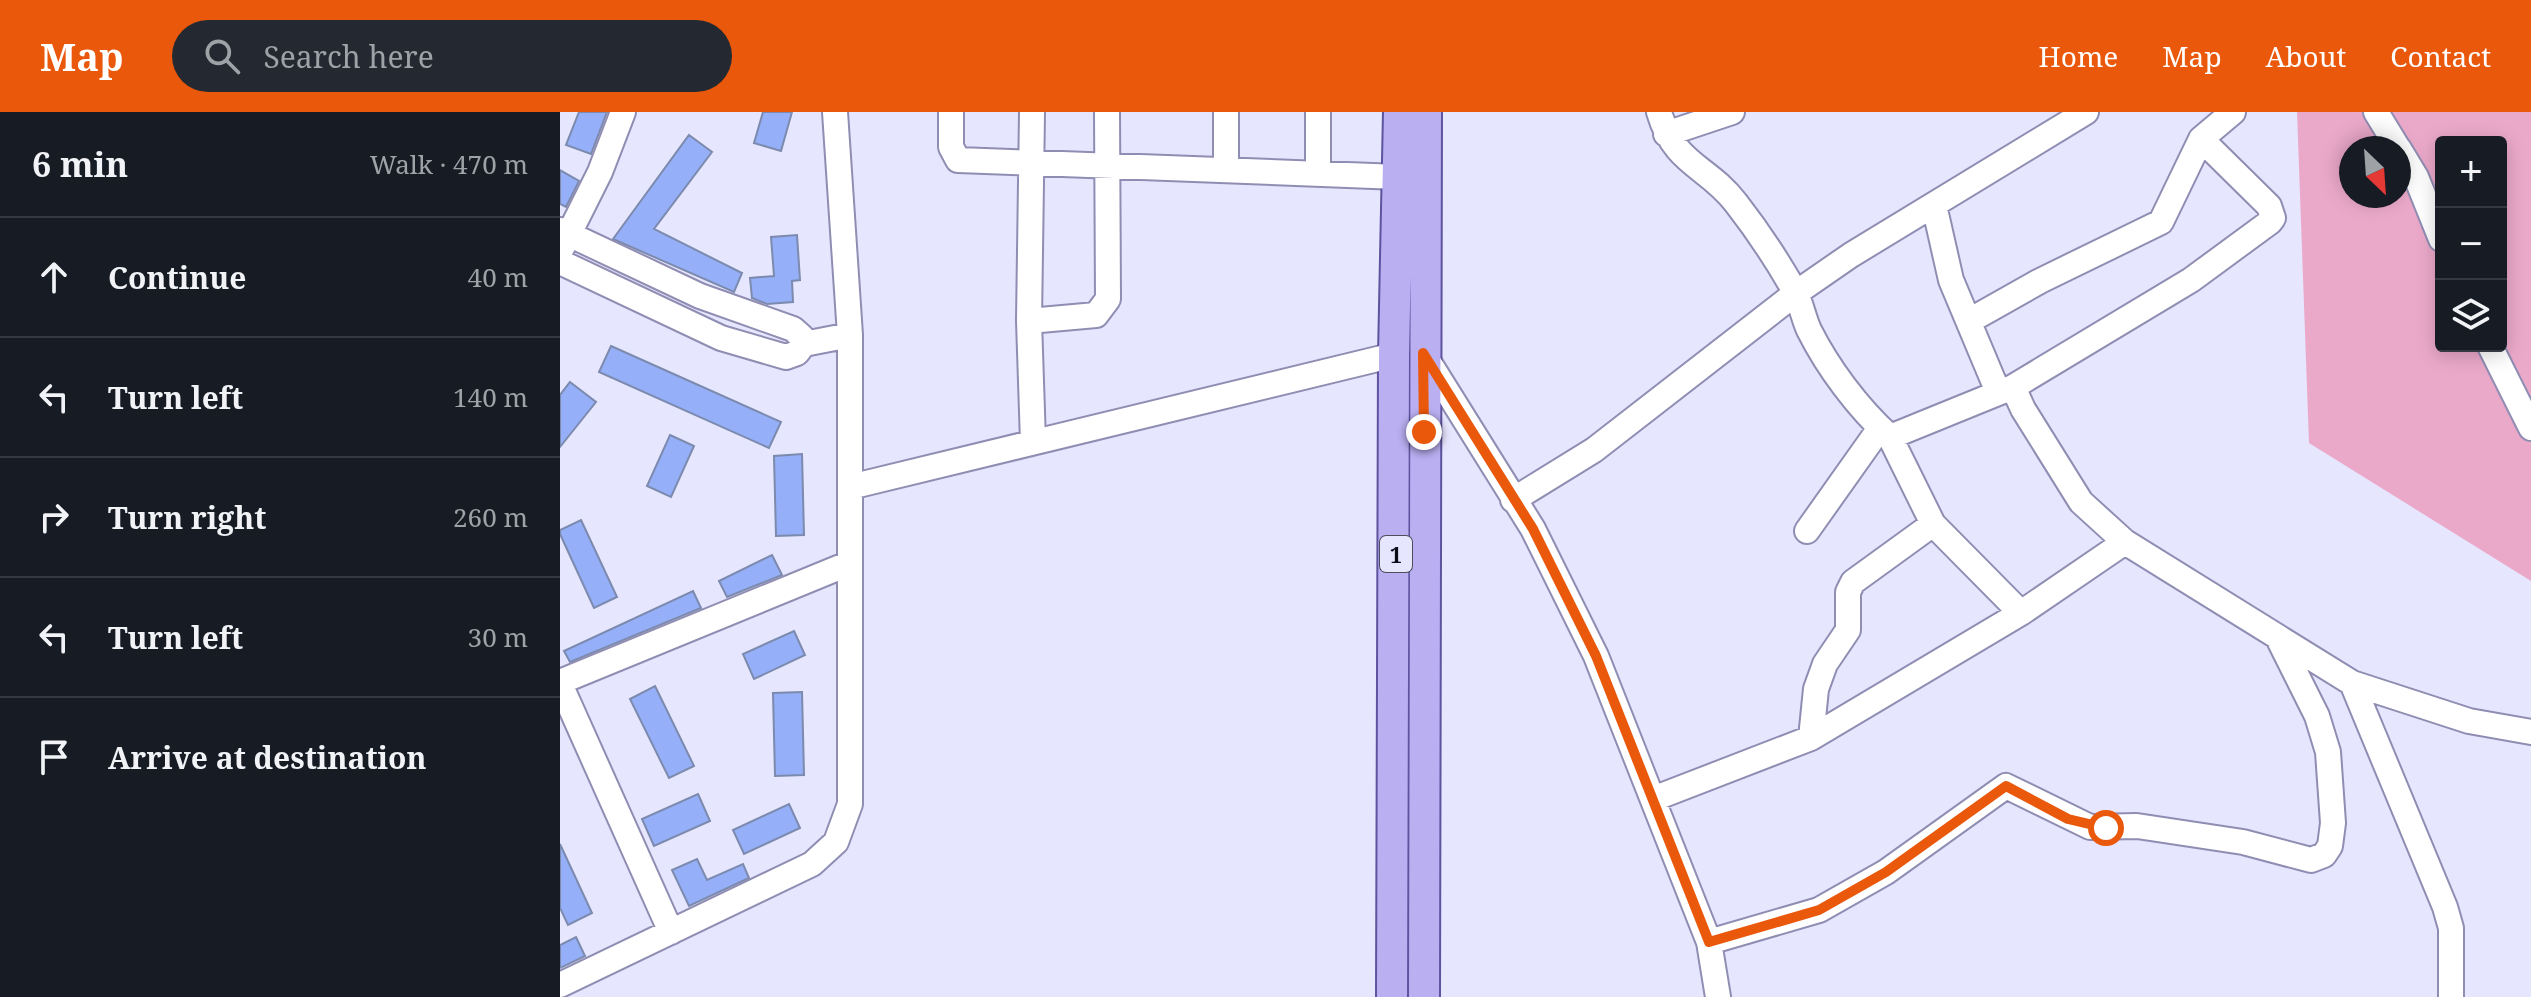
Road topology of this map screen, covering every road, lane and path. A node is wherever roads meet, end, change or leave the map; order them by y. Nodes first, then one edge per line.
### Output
1 (623, 112) edge
2 (835, 112) edge
3 (951, 112) edge
4 (1032, 112) edge
5 (1107, 112) edge
6 (1226, 112) edge
7 (1318, 112) edge
8 (1399, 112) edge
9 (1426, 112) edge
10 (1732, 112) edge
11 (2086, 112) edge
12 (2233, 112) edge
13 (2376, 112) edge
14 (1662, 123) edge
15 (2391, 136) edge
16 (2201, 139) junction
17 (1031, 162) junction
18 (1108, 167) junction
19 (1226, 168) junction
20 (2411, 169) edge
21 (1318, 174) junction
22 (1399, 177) junction
23 (1934, 205) junction
24 (2435, 224) edge
25 (563, 239) edge
26 (560, 262) edge
27 (1796, 293) junction
28 (1029, 321) junction
29 (1969, 321) junction
30 (850, 335) junction
31 (804, 344) junction
32 (2493, 352) edge
33 (1409, 354) junction
34 (2006, 389) junction
35 (2531, 428) edge
36 (1885, 432) junction
37 (1033, 442) junction
38 (850, 487) junction
39 (1513, 500) junction
40 (1933, 524) junction
41 (1807, 531) dead end
42 (2125, 542) junction
43 (850, 563) junction
44 (2021, 613) junction
45 (2278, 639) junction
46 (560, 683) edge
47 (2352, 683) junction
48 (2531, 732) edge
49 (1811, 738) junction
50 (1653, 799) junction
51 (671, 932) junction
52 (1709, 942) junction
53 (560, 985) edge
54 (1392, 997) edge
55 (1424, 997) edge
56 (1718, 997) edge
57 (2451, 997) edge

1 - 25 street
2 - 30 street
3 - 17 street
4 - 17 street
5 - 18 street
6 - 19 street
7 - 21 street
8 - 22 main road, 1
9 - 33 main road, 1
10 - 14 street
11 - 23 street
12 - 16 street
13 - 15 street
14 - 27 street
16 - 29 street
16 - 34 street
17 - 18 street
17 - 28 street
18 - 19 street
18 - 28 street
19 - 21 street
20 - 24 street
21 - 22 street
22 - 33 main road, 1
23 - 27 street
23 - 29 street
25 - 31 street
26 - 31 street
27 - 36 street
27 - 39 street
28 - 37 street
29 - 34 street
30 - 31 street
30 - 38 street
32 - 35 street
33 - 37 street
33 - 39 street
33 - 54 main road, 1
33 - 55 main road, 1
34 - 36 street
34 - 42 street
36 - 40 street
36 - 41 street
37 - 38 street
38 - 43 street
39 - 50 street
40 - 44 street
40 - 49 street
42 - 44 street
42 - 45 street
43 - 46 street
43 - 51 street
44 - 49 street
45 - 47 street
45 - 52 street
46 - 51 street
47 - 48 street
47 - 57 street
49 - 50 street
50 - 52 street
51 - 53 street
52 - 56 street

